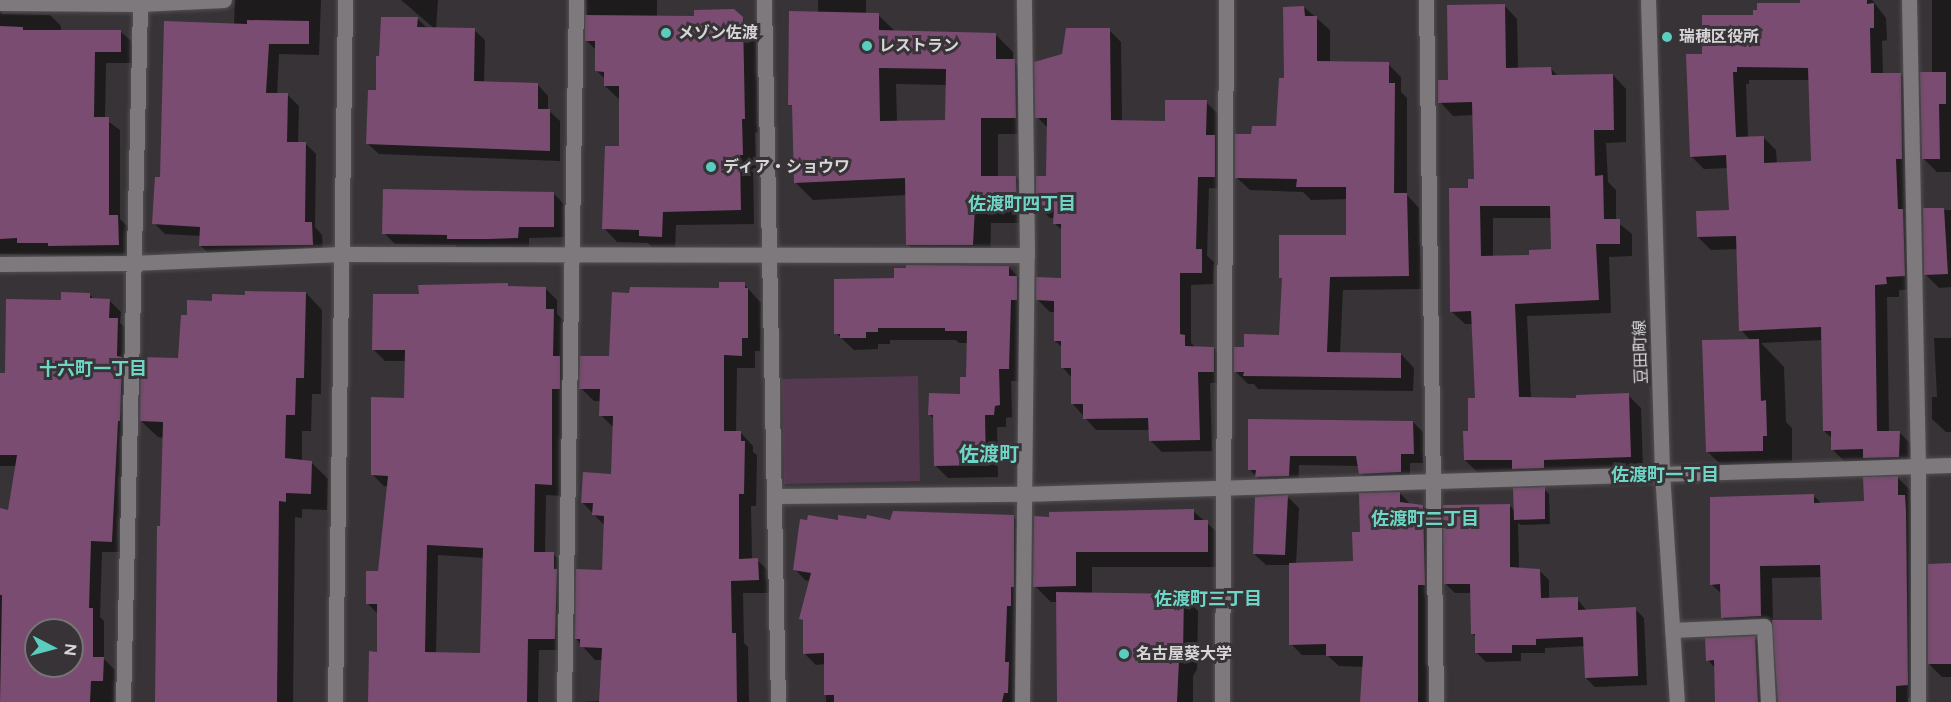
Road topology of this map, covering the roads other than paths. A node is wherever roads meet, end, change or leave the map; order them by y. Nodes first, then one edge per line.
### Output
1 (224, 0) edge
2 (345, 0) edge
3 (576, 0) edge
4 (764, 0) edge
5 (1024, 0) edge
6 (1226, 0) edge
7 (1426, 0) edge
8 (1647, 0) edge
9 (1909, 0) edge
10 (0, 3) edge
11 (140, 4) junction
12 (770, 253) junction
13 (341, 254) junction
14 (572, 254) junction
15 (1027, 255) junction
16 (132, 263) junction
17 (0, 264) edge
18 (1918, 465) junction
19 (1951, 465) edge
20 (1662, 472) junction
21 (1435, 482) junction
22 (1223, 486) junction
23 (1023, 494) junction
24 (775, 496) junction
25 (1672, 630) junction
26 (123, 702) edge
27 (335, 702) edge
28 (564, 702) edge
29 (778, 702) edge
30 (1023, 702) edge
31 (1222, 702) edge
32 (1436, 702) edge
33 (1677, 702) edge
34 (1768, 702) edge
35 (1918, 702) edge

1 - 11 street
2 - 13 street
3 - 14 street
4 - 12 street
5 - 15 street
6 - 22 street
7 - 21 street
8 - 20 street, 豆田町線
9 - 18 street
10 - 11 street
11 - 16 street
12 - 14 street
12 - 15 street
12 - 24 street
13 - 14 street
13 - 16 street
13 - 27 street
14 - 28 street
15 - 23 street
16 - 17 street
16 - 26 street
18 - 19 street
18 - 20 street
18 - 35 street
20 - 21 street
20 - 25 street, 豆田町線
21 - 22 street
21 - 32 street
22 - 23 street
22 - 31 street
23 - 24 street
23 - 30 street
24 - 29 street
25 - 33 street, 豆田町線
25 - 34 street

